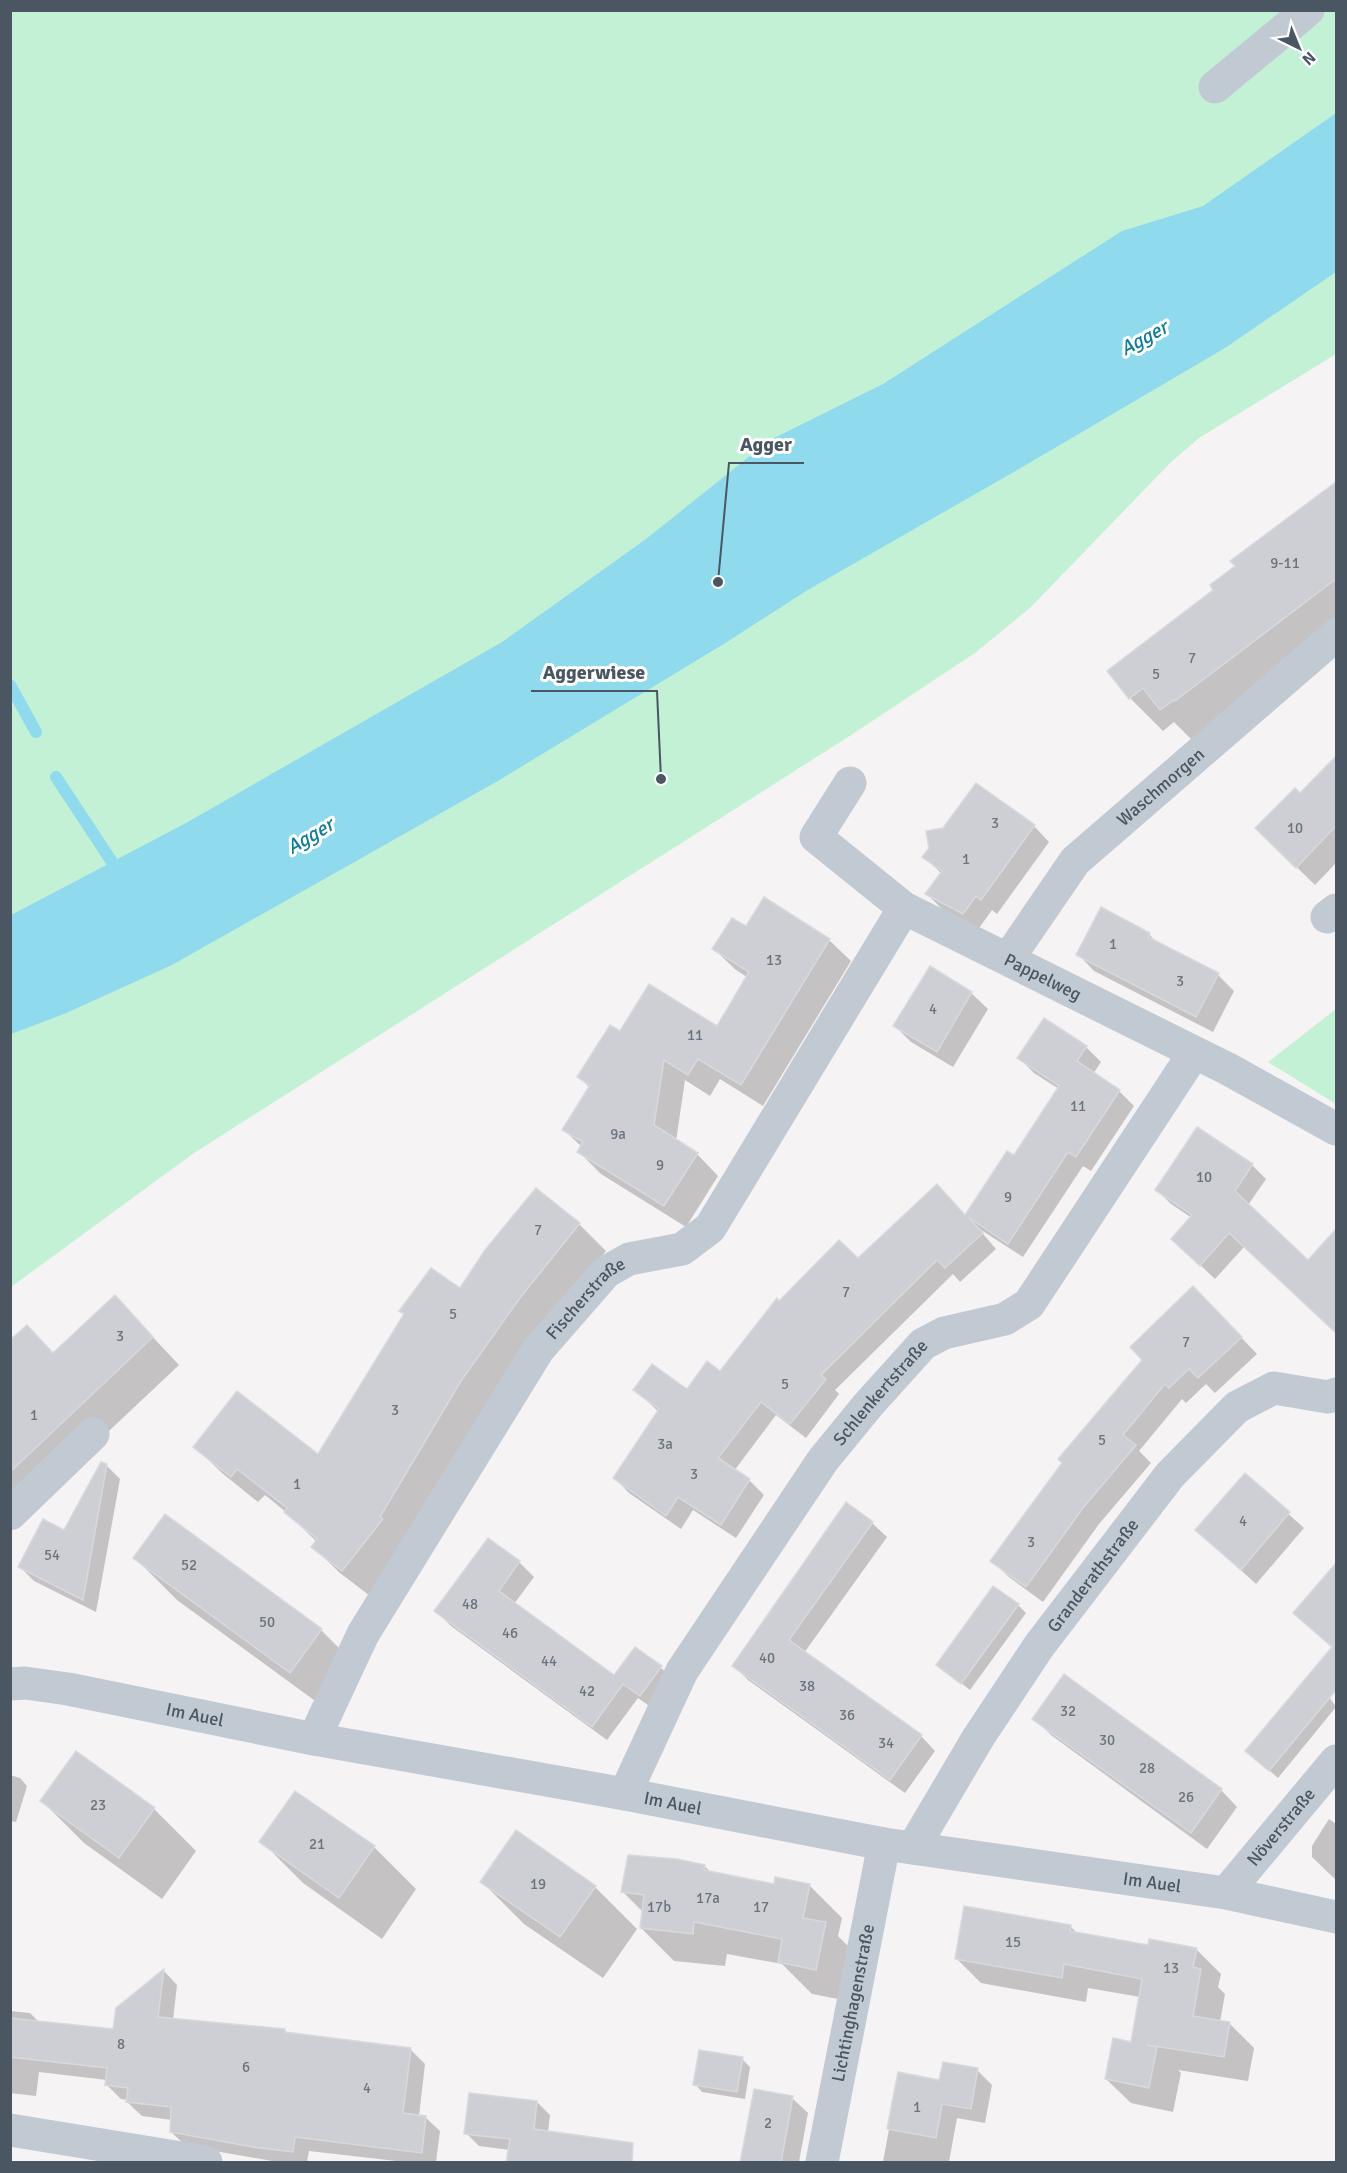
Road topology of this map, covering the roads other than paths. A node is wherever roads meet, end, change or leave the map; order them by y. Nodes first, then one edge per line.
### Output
1 (1308, 10) edge
2 (1215, 87) dead end
3 (1336, 635) edge
4 (850, 783) dead end
5 (903, 908) junction
6 (1008, 959) junction
7 (1194, 1053) junction
8 (1336, 1129) edge
9 (1336, 1394) edge
10 (93, 1434) dead end
11 (10, 1514) edge
12 (10, 1684) edge
13 (314, 1739) junction
14 (1336, 1761) edge
15 (625, 1794) junction
16 (899, 1846) junction
17 (1226, 1893) junction
18 (1336, 1917) edge
19 (10, 2130) edge
20 (206, 2163) edge
21 (822, 2163) edge

1 - 2 street
3 - 6 street, Waschmorgen
4 - 5 street, Pappelweg
5 - 6 street, Pappelweg
5 - 13 street, Fischerstraße
6 - 7 street, Pappelweg
7 - 8 street, Pappelweg
7 - 15 street, Schlenkertstraße
9 - 16 street, Granderathstraße
10 - 11 street
12 - 13 street, Im Auel
13 - 15 street, Im Auel
14 - 17 street, Növerstraße
15 - 16 street, Im Auel
16 - 17 street, Im Auel
16 - 21 street, Lichtinghagenstraße
17 - 18 street, Im Auel
19 - 20 street

